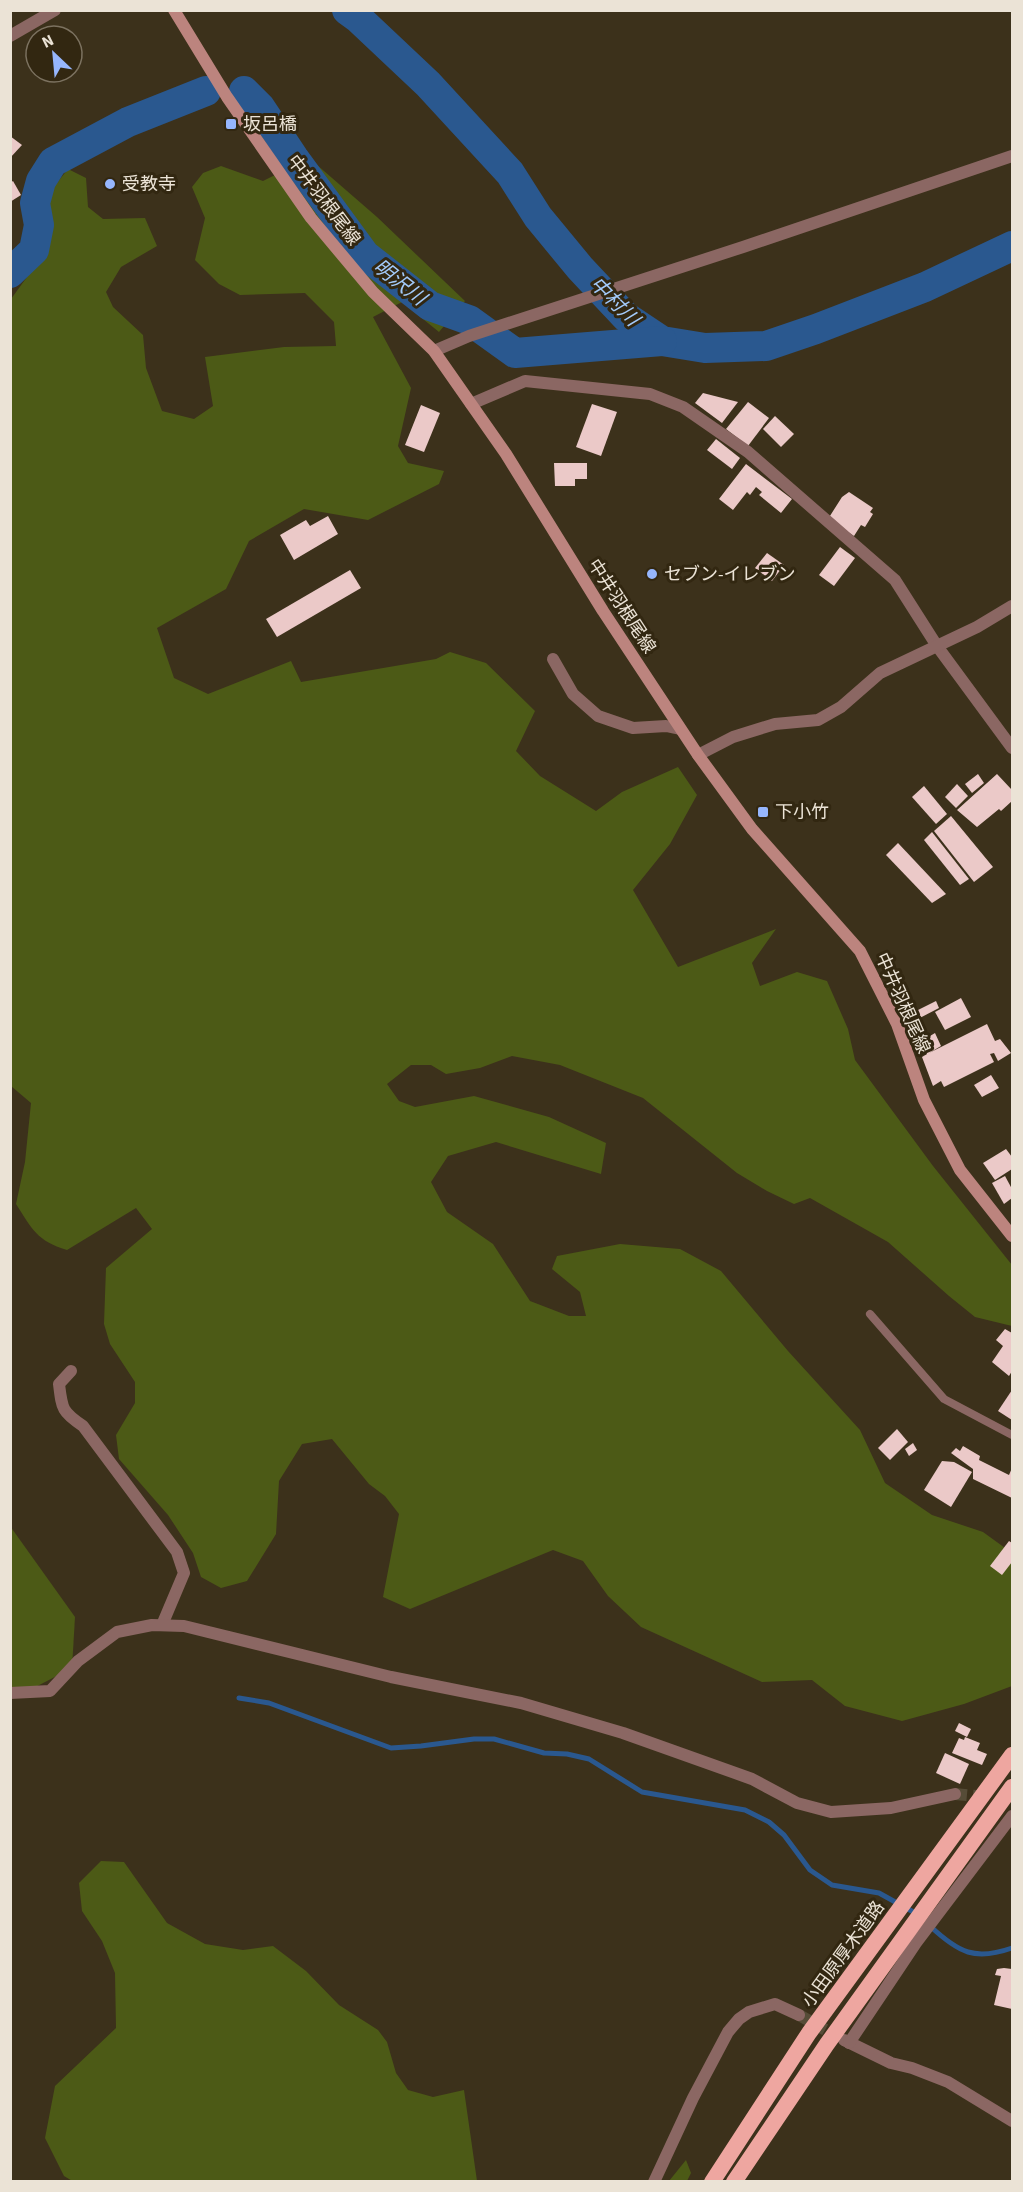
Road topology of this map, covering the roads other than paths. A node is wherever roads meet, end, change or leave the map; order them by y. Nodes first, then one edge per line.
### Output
1 (55, 10) edge
2 (174, 10) edge
3 (10, 36) edge
4 (1012, 156) edge
5 (434, 351) junction
6 (471, 404) junction
7 (1012, 606) edge
8 (937, 646) junction
9 (553, 659) dead end
10 (680, 729) junction
11 (1012, 748) edge
12 (698, 755) junction
13 (1012, 1236) edge
14 (870, 1314) dead end
15 (71, 1371) dead end
16 (1012, 1435) edge
17 (162, 1625) junction
18 (10, 1693) edge
19 (1012, 1755) edge
20 (1012, 1787) edge
21 (955, 1794) tunnel mouth
22 (1012, 1816) edge
23 (799, 2015) tunnel mouth
24 (1012, 2121) edge
25 (654, 2181) edge
26 (712, 2181) edge
27 (734, 2181) edge

1 - 3 street
2 - 5 main road, 中井羽根尾線
4 - 5 street
5 - 6 main road, 中井羽根尾線
6 - 8 street
6 - 10 main road, 中井羽根尾線
7 - 8 street
8 - 11 street
8 - 12 street
9 - 10 street
10 - 12 main road, 中井羽根尾線
12 - 13 main road, 中井羽根尾線
14 - 16 lane
15 - 17 street
17 - 18 street
17 - 21 street
19 - 26 highway, 小田原厚木道路
20 - 27 highway
22 - 24 street
23 - 25 street

